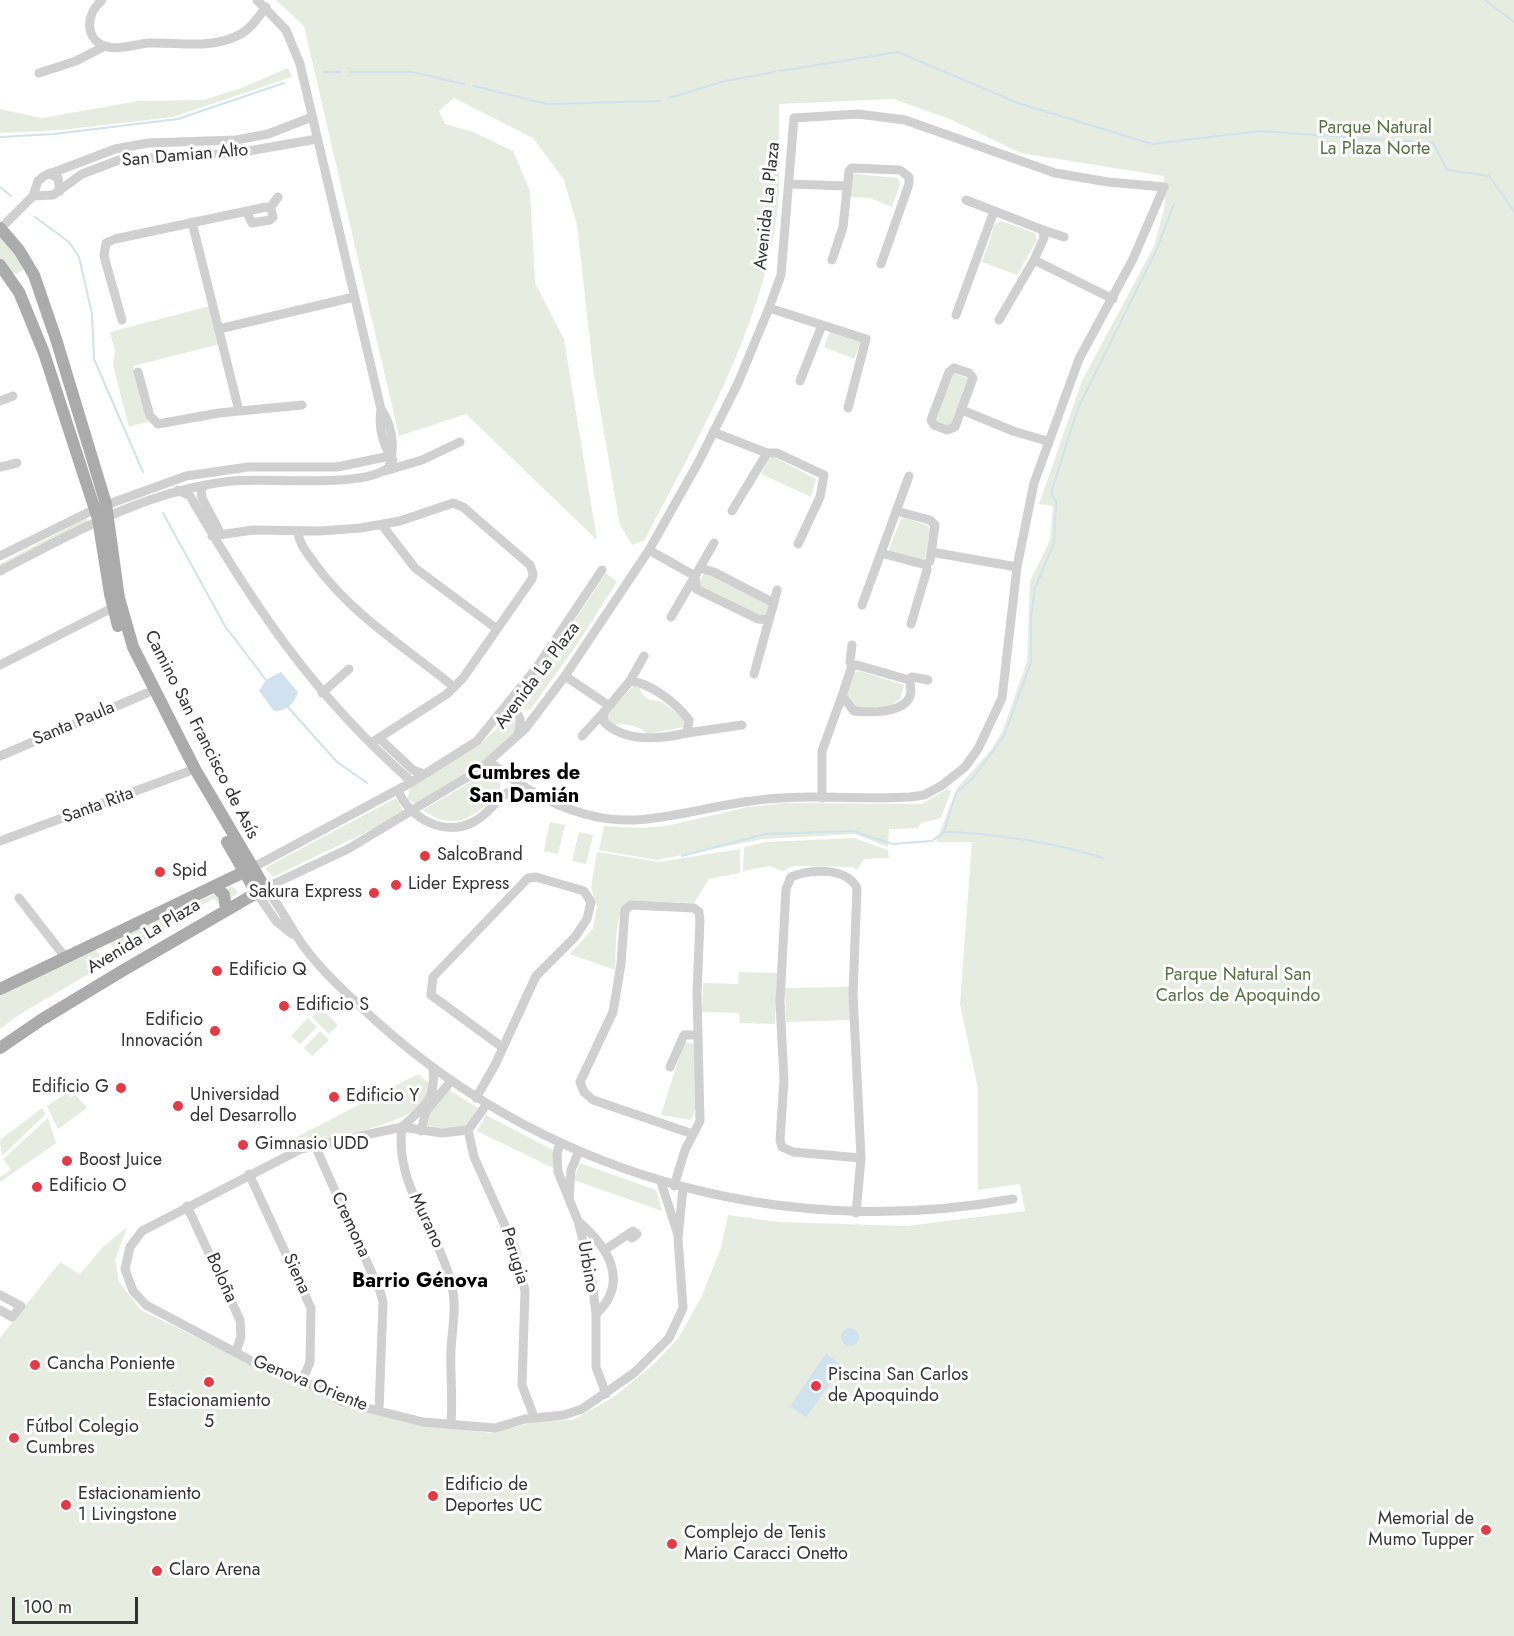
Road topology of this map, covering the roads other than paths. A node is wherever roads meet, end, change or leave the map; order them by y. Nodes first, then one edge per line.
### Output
1 (102, 0) edge
2 (258, 0) edge
3 (266, 7) junction
4 (105, 46) junction
5 (39, 73) dead end
6 (312, 117) junction
7 (317, 139) junction
8 (49, 173) junction
9 (790, 184) junction
10 (846, 186) junction
11 (60, 191) junction
12 (33, 196) junction
13 (278, 197) dead end
14 (966, 200) dead end
15 (994, 211) junction
16 (192, 222) junction
17 (0, 228) edge
18 (1043, 230) junction
19 (1064, 237) dead end
20 (832, 260) dead end
21 (1034, 260) junction
22 (27, 263) junction
23 (881, 264) dead end
24 (0, 265) edge
25 (10, 276) junction
26 (354, 297) junction
27 (1113, 299) junction
28 (769, 308) junction
29 (956, 315) dead end
30 (122, 320) dead end
31 (999, 320) dead end
32 (822, 325) junction
33 (219, 329) junction
34 (63, 364) junction
35 (50, 371) junction
36 (138, 372) dead end
37 (800, 381) dead end
38 (13, 396) dead end
39 (0, 401) edge
40 (302, 405) dead end
41 (848, 408) dead end
42 (962, 410) junction
43 (239, 411) junction
44 (713, 432) junction
45 (1047, 441) junction
46 (460, 442) dead end
47 (767, 453) junction
48 (390, 456) junction
49 (17, 464) dead end
50 (405, 465) junction
51 (0, 466) edge
52 (385, 471) junction
53 (909, 476) dead end
54 (205, 485) junction
55 (177, 490) junction
56 (732, 511) dead end
57 (896, 511) junction
58 (102, 512) junction
59 (382, 525) junction
60 (298, 532) junction
61 (217, 535) junction
62 (714, 543) dead end
63 (798, 544) dead end
64 (650, 549) junction
65 (931, 552) junction
66 (881, 553) junction
67 (0, 556) edge
68 (926, 565) junction
69 (1017, 567) junction
70 (602, 570) dead end
71 (0, 571) edge
72 (697, 572) junction
73 (777, 590) dead end
74 (774, 603) junction
75 (116, 605) junction
76 (862, 605) dead end
77 (671, 617) dead end
78 (769, 620) junction
79 (911, 624) dead end
80 (497, 629) junction
81 (852, 645) dead end
82 (644, 656) dead end
83 (0, 665) edge
84 (852, 666) junction
85 (349, 669) dead end
86 (754, 674) dead end
87 (565, 676) junction
88 (909, 680) junction
89 (928, 680) dead end
90 (630, 681) junction
91 (454, 687) junction
92 (147, 693) junction
93 (322, 693) junction
94 (842, 696) junction
95 (606, 708) junction
96 (538, 711) junction
97 (854, 711) junction
98 (516, 712) junction
99 (502, 713) junction
100 (832, 722) junction
101 (742, 724) dead end
102 (687, 733) junction
103 (518, 736) junction
104 (582, 736) dead end
105 (375, 741) junction
106 (0, 756) edge
107 (489, 762) junction
108 (192, 770) junction
109 (424, 774) junction
110 (505, 774) junction
111 (412, 782) junction
112 (525, 787) junction
113 (398, 790) junction
114 (504, 795) junction
115 (822, 798) junction
116 (412, 812) junction
117 (0, 841) edge
118 (248, 870) junction
119 (215, 886) junction
120 (260, 890) junction
121 (19, 898) dead end
122 (226, 909) junction
123 (65, 957) junction
124 (0, 989) edge
125 (697, 1035) junction
126 (502, 1047) junction
127 (0, 1048) edge
128 (670, 1067) dead end
129 (433, 1068) junction
130 (451, 1081) junction
131 (476, 1098) junction
132 (487, 1104) junction
133 (402, 1127) junction
134 (468, 1130) junction
135 (421, 1131) junction
136 (693, 1134) junction
137 (560, 1142) junction
138 (315, 1146) junction
139 (579, 1151) junction
140 (861, 1158) junction
141 (249, 1174) junction
142 (661, 1182) junction
143 (679, 1187) junction
144 (569, 1198) junction
145 (1013, 1199) dead end
146 (187, 1206) junction
147 (855, 1213) junction
148 (578, 1221) junction
149 (629, 1236) dead end
150 (678, 1238) junction
151 (606, 1249) junction
152 (0, 1295) edge
153 (0, 1310) edge
154 (596, 1314) junction
155 (236, 1352) junction
156 (303, 1379) junction
157 (606, 1394) junction
158 (379, 1411) junction
159 (534, 1417) junction
160 (451, 1423) junction

1 - 4 street
2 - 3 street
3 - 4 street
3 - 6 street
4 - 5 street
6 - 7 street
6 - 8 street, San Damian Alto
7 - 11 street, San Damian Alto
7 - 26 street
8 - 11 street
8 - 12 street
9 - 10 street
9 - 27 street, Avenida La Plaza
9 - 28 street, Avenida La Plaza
10 - 20 street
10 - 23 street
11 - 12 street, San Damian Alto
12 - 17 street
13 - 16 street
14 - 15 street
15 - 18 street
15 - 29 street
16 - 30 street
16 - 33 street
17 - 22 main road, Camino San Francisco de Asís
18 - 19 street
18 - 21 street
21 - 27 street
21 - 31 street
22 - 25 main road
22 - 34 main road, Camino San Francisco de Asís
24 - 25 main road, Camino San Francisco de Asís
25 - 35 main road, Camino San Francisco de Asís
26 - 33 street
26 - 48 street
27 - 45 street
28 - 32 street
28 - 44 street, Avenida La Plaza
32 - 37 street
32 - 41 street
33 - 43 street
34 - 35 main road
34 - 58 main road, Camino San Francisco de Asís
35 - 58 main road, Camino San Francisco de Asís
36 - 43 street
38 - 39 street
40 - 43 street
42 - 42 street
42 - 45 street
44 - 47 street
44 - 64 street, Avenida La Plaza
45 - 69 street
46 - 50 street
47 - 56 street
47 - 63 street
48 - 50 street
48 - 52 street
48 - 58 street
49 - 51 street
50 - 52 street
52 - 54 street
53 - 57 street
54 - 55 street
54 - 61 street
55 - 58 street
55 - 61 street
57 - 65 street
57 - 66 street
58 - 67 street
58 - 71 street
58 - 75 main road, Camino San Francisco de Asís
59 - 60 street
59 - 80 street
59 - 80 street
60 - 61 street
60 - 91 street
61 - 93 street
62 - 72 street
64 - 72 street
64 - 87 street, Avenida La Plaza
65 - 68 street
65 - 69 street
66 - 68 street
66 - 76 street
68 - 79 street
69 - 115 street
70 - 99 street, Avenida La Plaza
72 - 74 street
72 - 77 street
72 - 78 street
73 - 74 street
74 - 78 street
75 - 83 street
75 - 92 main road, Camino San Francisco de Asís
75 - 108 main road, Camino San Francisco de Asís
78 - 86 street
80 - 91 street
81 - 84 street
82 - 90 street
84 - 88 street
84 - 94 street
85 - 93 street
87 - 95 street
87 - 96 street, Avenida La Plaza
88 - 89 street
88 - 97 street
90 - 95 street
90 - 102 street
91 - 105 street
92 - 106 street, Santa Paula
92 - 108 main road, Camino San Francisco de Asís
93 - 105 street
94 - 97 street
94 - 100 street
95 - 102 street
95 - 104 street
96 - 98 street
96 - 103 street, Avenida La Plaza
97 - 100 street
98 - 99 street
98 - 103 street
99 - 109 street, Avenida La Plaza
100 - 115 street
101 - 102 street
103 - 107 street, Avenida La Plaza
105 - 109 street
105 - 111 street
107 - 110 street
107 - 116 street, Avenida La Plaza
108 - 117 street, Santa Rita
108 - 118 main road, Camino San Francisco de Asís
109 - 111 street, Avenida La Plaza
110 - 112 street
110 - 114 street
111 - 113 street, Avenida La Plaza
112 - 114 street
112 - 115 street
113 - 116 street
113 - 118 street, Avenida La Plaza
114 - 116 street
116 - 120 street, Avenida La Plaza
118 - 119 main road, Avenida La Plaza
118 - 120 main road, Camino San Francisco de Asís
119 - 122 main road
119 - 123 main road, Avenida La Plaza
120 - 122 main road, Avenida La Plaza
120 - 129 street, Camino San Francisco de Asís
121 - 123 street
122 - 127 main road, Avenida La Plaza
123 - 124 main road, Avenida La Plaza
125 - 128 street
125 - 136 street, Genova Oriente
125 - 136 street, Genova Oriente
126 - 126 street
126 - 131 street
129 - 130 street, Camino San Francisco de Asís
129 - 133 street
130 - 131 street, Camino San Francisco de Asís
130 - 135 street
131 - 132 street, Camino San Francisco de Asís
132 - 134 street
132 - 137 street, Camino San Francisco de Asís
133 - 135 street
133 - 138 street
133 - 160 street, Murano
134 - 135 street
134 - 159 street, Perugia
136 - 143 street, Genova Oriente
137 - 139 street, Camino San Francisco de Asís
137 - 144 street, Urbino
138 - 141 street
138 - 158 street, Cremona
139 - 142 street, Camino San Francisco de Asís
139 - 144 street, Urbino
140 - 140 street
140 - 147 street
141 - 146 street
141 - 156 street, Siena
142 - 143 street, Camino San Francisco de Asís
142 - 150 street, Genova Oriente
143 - 147 street, Camino San Francisco de Asís
143 - 150 street, Genova Oriente
144 - 148 street, Urbino
145 - 147 street, Camino San Francisco de Asís
146 - 155 street, Boloña
146 - 155 street, Genova Oriente
148 - 151 street, Urbino
148 - 154 street, Urbino
149 - 151 street
150 - 157 street, Genova Oriente
151 - 154 street, Urbino
152 - 153 street
154 - 157 street, Urbino
155 - 156 street, Genova Oriente
156 - 158 street, Genova Oriente
157 - 159 street, Genova Oriente
158 - 160 street, Genova Oriente
159 - 160 street, Genova Oriente

